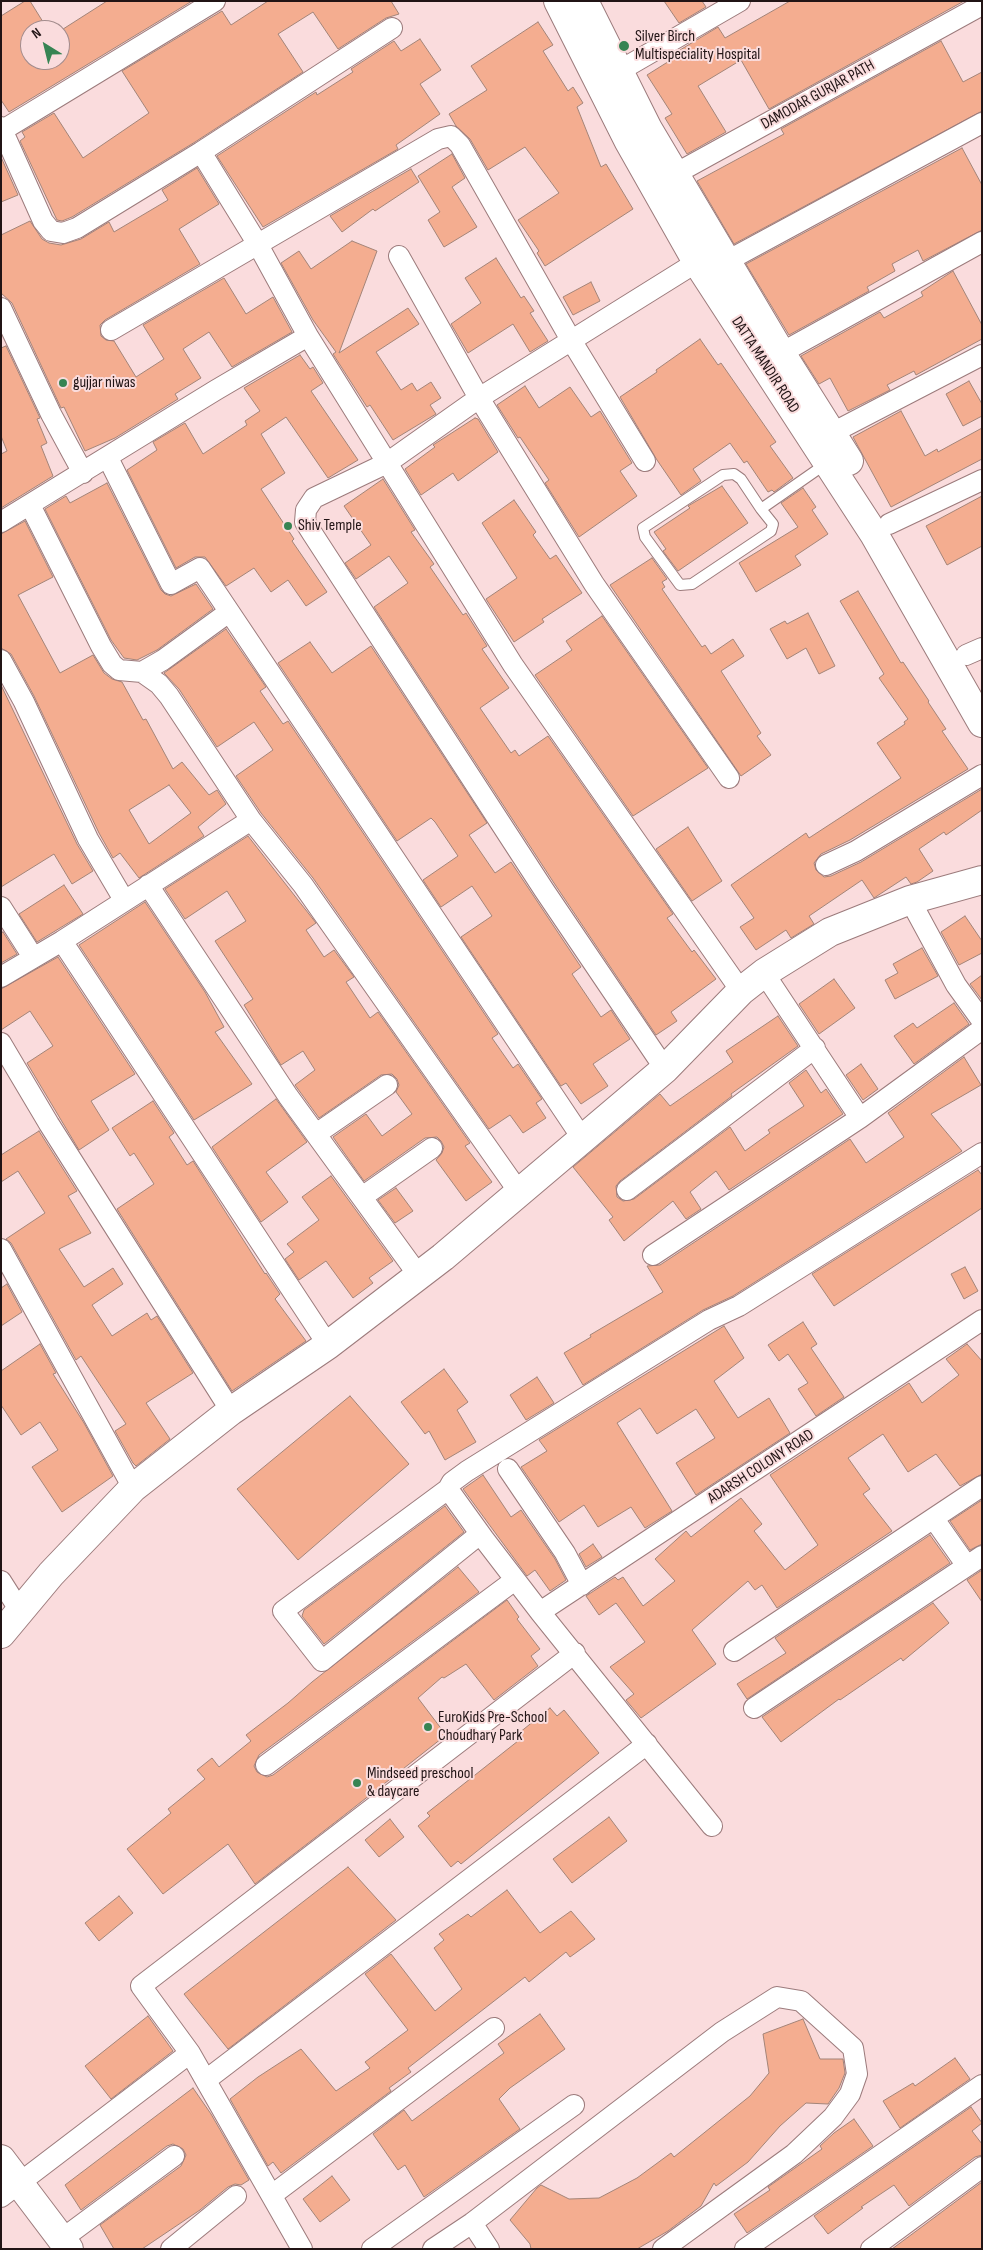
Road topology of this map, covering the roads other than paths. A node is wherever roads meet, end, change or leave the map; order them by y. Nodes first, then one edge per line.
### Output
1 (215, 1) edge
2 (558, 1) edge
3 (584, 1) edge
4 (740, 1) edge
5 (982, 5) edge
6 (392, 28) dead end
7 (619, 71) junction
8 (982, 123) edge
9 (2, 129) edge
10 (201, 152) junction
11 (664, 180) junction
12 (982, 242) edge
13 (257, 243) junction
14 (399, 256) dead end
15 (727, 261) junction
16 (697, 262) junction
17 (1, 308) edge
18 (111, 330) dead end
19 (308, 336) junction
20 (571, 340) junction
21 (782, 353) junction
22 (982, 355) edge
23 (479, 398) junction
24 (832, 433) junction
25 (108, 458) junction
26 (645, 461) dead end
27 (828, 462) junction
28 (387, 463) junction
29 (84, 473) junction
30 (982, 480) edge
31 (30, 506) junction
32 (761, 509) junction
33 (1, 522) edge
34 (889, 524) junction
35 (229, 612) junction
36 (974, 651) edge
37 (1, 660) edge
38 (142, 672) junction
39 (982, 685) edge
40 (982, 723) edge
41 (982, 775) edge
42 (729, 778) dead end
43 (251, 820) junction
44 (826, 865) dead end
45 (982, 880) edge
46 (148, 885) junction
47 (124, 900) junction
48 (910, 900) junction
49 (1, 907) edge
50 (62, 941) junction
51 (33, 957) junction
52 (764, 973) junction
53 (1, 977) edge
54 (741, 991) junction
55 (982, 1021) edge
56 (982, 1029) edge
57 (1, 1043) edge
58 (815, 1048) junction
59 (665, 1069) junction
60 (387, 1085) dead end
61 (860, 1118) junction
62 (316, 1134) junction
63 (582, 1138) junction
64 (432, 1148) dead end
65 (982, 1153) edge
66 (627, 1190) dead end
67 (519, 1192) junction
68 (362, 1197) junction
69 (1, 1249) edge
70 (653, 1255) dead end
71 (418, 1276) junction
72 (982, 1320) edge
73 (328, 1346) junction
74 (231, 1411) junction
75 (508, 1469) dead end
76 (982, 1486) edge
77 (133, 1488) junction
78 (448, 1489) junction
79 (934, 1519) junction
80 (480, 1534) junction
81 (974, 1561) edge
82 (516, 1580) junction
83 (1, 1582) edge
84 (582, 1585) junction
85 (20, 1611) junction
86 (540, 1612) junction
87 (1, 1634) edge
88 (734, 1651) dead end
89 (575, 1653) junction
90 (754, 1708) dead end
91 (647, 1744) junction
92 (266, 1765) dead end
93 (712, 1826) dead end
94 (494, 2028) dead end
95 (190, 2053) junction
96 (206, 2080) junction
97 (982, 2085) edge
98 (574, 2105) dead end
99 (174, 2156) dead end
100 (1, 2160) edge
101 (982, 2167) edge
102 (10, 2190) edge
103 (272, 2195) junction
104 (236, 2196) dead end
105 (472, 2223) junction
106 (64, 2245) edge
107 (171, 2249) edge
108 (302, 2249) edge
109 (372, 2249) edge
110 (433, 2249) edge
111 (489, 2249) edge
112 (663, 2249) edge
113 (745, 2249) edge
114 (871, 2249) edge

1 - 9 street
2 - 11 main road, DATTA MANDIR ROAD
3 - 7 main road, DATTA MANDIR ROAD
4 - 7 street
5 - 11 street, DAMODAR GURJAR PATH
6 - 10 street
7 - 11 main road, DATTA MANDIR ROAD
8 - 15 street
9 - 10 street
10 - 13 street
11 - 15 main road, DATTA MANDIR ROAD
11 - 16 main road, DATTA MANDIR ROAD
12 - 21 street
13 - 18 street
13 - 19 street
13 - 20 street
14 - 23 street
15 - 16 street
15 - 21 main road, DATTA MANDIR ROAD
16 - 20 street
16 - 27 main road, DATTA MANDIR ROAD
17 - 29 street
19 - 25 street
19 - 28 street
20 - 23 street
20 - 26 street
21 - 24 main road, DATTA MANDIR ROAD
22 - 24 street
23 - 28 street
23 - 42 street
24 - 34 main road, DATTA MANDIR ROAD
25 - 29 street
25 - 35 street
27 - 32 lane
27 - 40 main road, DATTA MANDIR ROAD
28 - 54 street
28 - 59 street
29 - 31 street
30 - 34 street
31 - 33 street
31 - 38 street
32 - 32 lane
34 - 36 main road, DATTA MANDIR ROAD
35 - 38 street
35 - 63 street
36 - 39 main road, DATTA MANDIR ROAD
37 - 47 street
38 - 43 street
41 - 44 street
43 - 46 street
43 - 67 street
45 - 48 main road
46 - 47 street
46 - 62 street
47 - 50 street
48 - 52 main road
48 - 55 street
49 - 51 street
50 - 51 street
50 - 73 street
51 - 53 street
52 - 54 main road
52 - 58 street
54 - 59 main road
56 - 61 street
57 - 74 street
58 - 61 street
58 - 66 street
59 - 63 main road
60 - 62 street
61 - 70 street
62 - 68 street
63 - 67 main road
64 - 68 street
65 - 78 street
67 - 71 main road
68 - 71 street
69 - 77 street
71 - 73 main road
72 - 84 street, ADARSH COLONY ROAD
73 - 74 main road
74 - 77 main road
75 - 84 street
76 - 79 street
77 - 85 main road
78 - 80 street
78 - 80 street
79 - 81 street
79 - 88 street
80 - 82 street
81 - 90 street
82 - 86 street
82 - 92 street
83 - 85 street
84 - 86 street, ADARSH COLONY ROAD
85 - 87 main road
86 - 89 street
89 - 91 street
89 - 95 street
91 - 93 street
91 - 96 street
94 - 103 street
95 - 96 street
95 - 102 street
96 - 103 street
97 - 113 street
98 - 109 street
99 - 106 street
100 - 102 main road
101 - 114 street
102 - 106 main road
103 - 108 street
104 - 107 street
105 - 110 street
105 - 111 street
105 - 112 street

